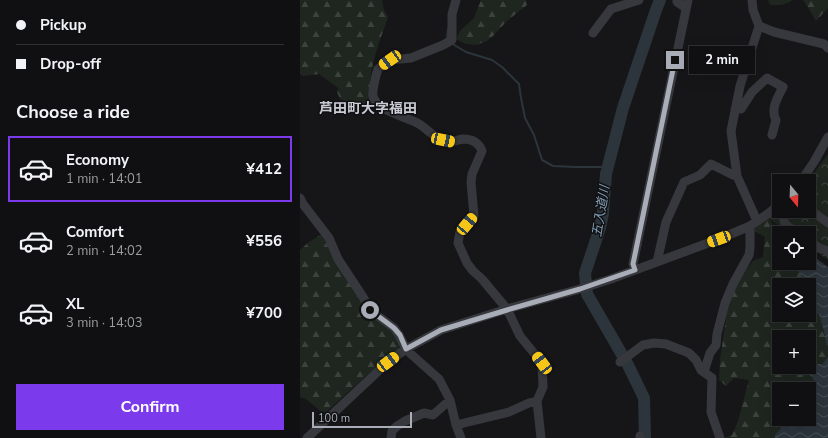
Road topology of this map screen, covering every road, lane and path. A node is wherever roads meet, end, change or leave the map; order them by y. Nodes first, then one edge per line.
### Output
1 (456, 0) edge
2 (639, 0) edge
3 (677, 0) edge
4 (752, 0) edge
5 (687, 4) edge
6 (759, 26) junction
7 (593, 33) dead end
8 (828, 48) edge
9 (735, 110) junction
10 (772, 135) dead end
11 (828, 137) edge
12 (806, 174) edge
13 (737, 176) junction
14 (300, 198) edge
15 (772, 210) edge
16 (816, 212) edge
17 (783, 218) edge
18 (827, 218) edge
19 (754, 223) junction
20 (789, 226) edge
21 (816, 246) edge
22 (828, 252) edge
23 (657, 262) junction
24 (635, 270) junction
25 (507, 310) junction
26 (406, 349) junction
27 (624, 359) dead end
28 (704, 372) junction
29 (450, 400) junction
30 (537, 402) junction
31 (456, 425) junction
32 (307, 438) edge
33 (391, 438) edge
34 (461, 438) edge
35 (541, 438) edge
36 (720, 438) edge

1 - 25 street
2 - 7 street
3 - 5 street
4 - 6 street
5 - 24 street
6 - 8 street
6 - 9 street
9 - 10 street
9 - 13 street
11 - 12 street
13 - 19 street
13 - 23 street
14 - 26 street
15 - 19 street
16 - 18 street
17 - 20 street
19 - 23 street
19 - 28 street
21 - 22 street
23 - 24 street
24 - 25 street
25 - 26 street
25 - 30 street
26 - 29 street
26 - 32 street
27 - 28 street
28 - 36 street
29 - 31 street
29 - 33 street
30 - 31 street
30 - 35 street
31 - 34 street

